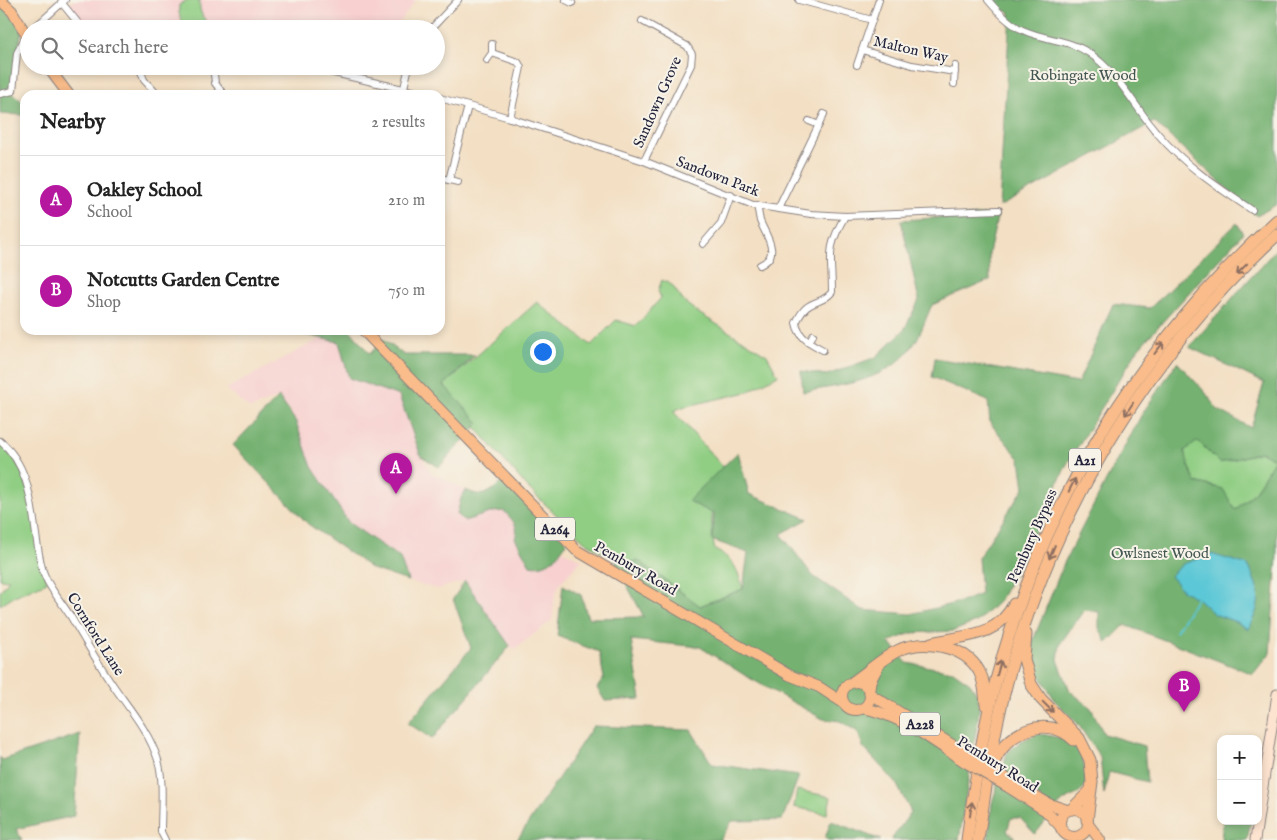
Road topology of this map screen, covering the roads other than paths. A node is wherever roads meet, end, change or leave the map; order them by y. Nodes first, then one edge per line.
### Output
1 (0, 0) edge
2 (458, 0) edge
3 (799, 0) edge
4 (880, 0) edge
5 (988, 0) edge
6 (63, 1) edge
7 (43, 20) edge
8 (77, 20) edge
9 (439, 20) edge
10 (642, 20) dead end
11 (872, 20) junction
12 (20, 21) edge
13 (492, 44) dead end
14 (20, 48) edge
15 (862, 50) junction
16 (492, 53) junction
17 (487, 60) dead end
18 (857, 65) dead end
19 (53, 75) edge
20 (142, 75) edge
21 (214, 75) edge
22 (345, 75) edge
23 (406, 75) edge
24 (954, 84) dead end
25 (404, 88) junction
26 (65, 90) edge
27 (153, 90) edge
28 (220, 90) edge
29 (411, 90) edge
30 (0, 94) edge
31 (445, 99) edge
32 (468, 106) junction
33 (824, 114) dead end
34 (510, 118) junction
35 (809, 120) dead end
36 (819, 125) junction
37 (644, 162) junction
38 (445, 179) edge
39 (449, 180) junction
40 (458, 182) dead end
41 (731, 195) junction
42 (757, 205) junction
43 (778, 209) junction
44 (998, 210) dead end
45 (1252, 210) dead end
46 (845, 216) junction
47 (1277, 220) edge
48 (1277, 236) edge
49 (703, 244) dead end
50 (760, 265) dead end
51 (368, 335) edge
52 (813, 335) dead end
53 (808, 342) junction
54 (823, 350) dead end
55 (0, 441) edge
56 (1025, 588) junction
57 (1028, 613) junction
58 (930, 644) junction
59 (882, 661) junction
60 (849, 684) junction
61 (819, 687) junction
62 (869, 692) junction
63 (1277, 694) edge
64 (842, 702) junction
65 (864, 708) junction
66 (987, 718) junction
67 (1083, 747) junction
68 (967, 758) junction
69 (1009, 784) junction
70 (986, 785) junction
71 (1090, 791) junction
72 (1069, 810) junction
73 (1088, 822) junction
74 (1060, 825) junction
75 (1081, 838) edge
76 (165, 840) edge
77 (967, 840) edge
78 (978, 840) edge
79 (1100, 840) edge
80 (1255, 840) edge

1 - 12 main road
2 - 9 street
3 - 11 street, Malton Way
4 - 11 street, Malton Way
5 - 45 street
6 - 7 street
6 - 8 street
10 - 37 street, Sandown Grove
11 - 15 street, Malton Way
13 - 16 street
14 - 30 street
15 - 18 street, Malton Way
15 - 24 street, Malton Way
16 - 17 street
16 - 34 street
19 - 26 main road
20 - 27 street
21 - 28 street
22 - 25 street
23 - 25 street
25 - 29 street
31 - 32 street, Sandown Park
32 - 34 street, Sandown Park
32 - 39 street
33 - 36 street
34 - 37 street, Sandown Park
35 - 36 street
36 - 43 street
37 - 41 street, Sandown Park
38 - 39 street
39 - 40 street
41 - 42 street, Sandown Park
41 - 49 street
42 - 43 street, Sandown Park
42 - 50 street
43 - 46 street, Sandown Park
44 - 46 street, Sandown Park
46 - 53 street
56 -> 47 highway, Pembury Bypass / A21
48 -> 57 highway, Pembury Bypass / A21
51 - 61 main road, Pembury Road / A264
52 - 53 street
53 - 54 street
55 - 76 street, Cornford Lane
56 - 58 highway, A21
66 -> 56 highway, Pembury Bypass / A21
57 -> 67 highway, A21
57 - 70 highway, Pembury Bypass / A21
58 - 59 highway, A21
58 - 66 highway, A21
59 - 60 highway, A21
59 - 62 highway
60 - 61 main road, Pembury Road / A264
60 - 62 main road
60 - 64 main road
61 - 64 main road, Pembury Road / A264
62 - 65 main road
62 - 68 main road, Pembury Road / A228
63 - 80 street
64 - 65 main road
65 - 68 main road, Pembury Road / A228
77 -> 66 highway, Pembury Bypass / A21
67 - 70 highway, A21
67 - 71 highway, A21
68 - 69 main road, Pembury Road / A228, bridge
69 - 72 main road, Pembury Road / A228
69 - 74 main road, Pembury Road / A228
70 - 78 highway, Pembury Bypass / A21
71 - 72 highway
71 - 73 highway, A21
72 - 73 main road
72 - 74 main road
73 - 75 main road
73 - 79 main road
74 - 75 main road

